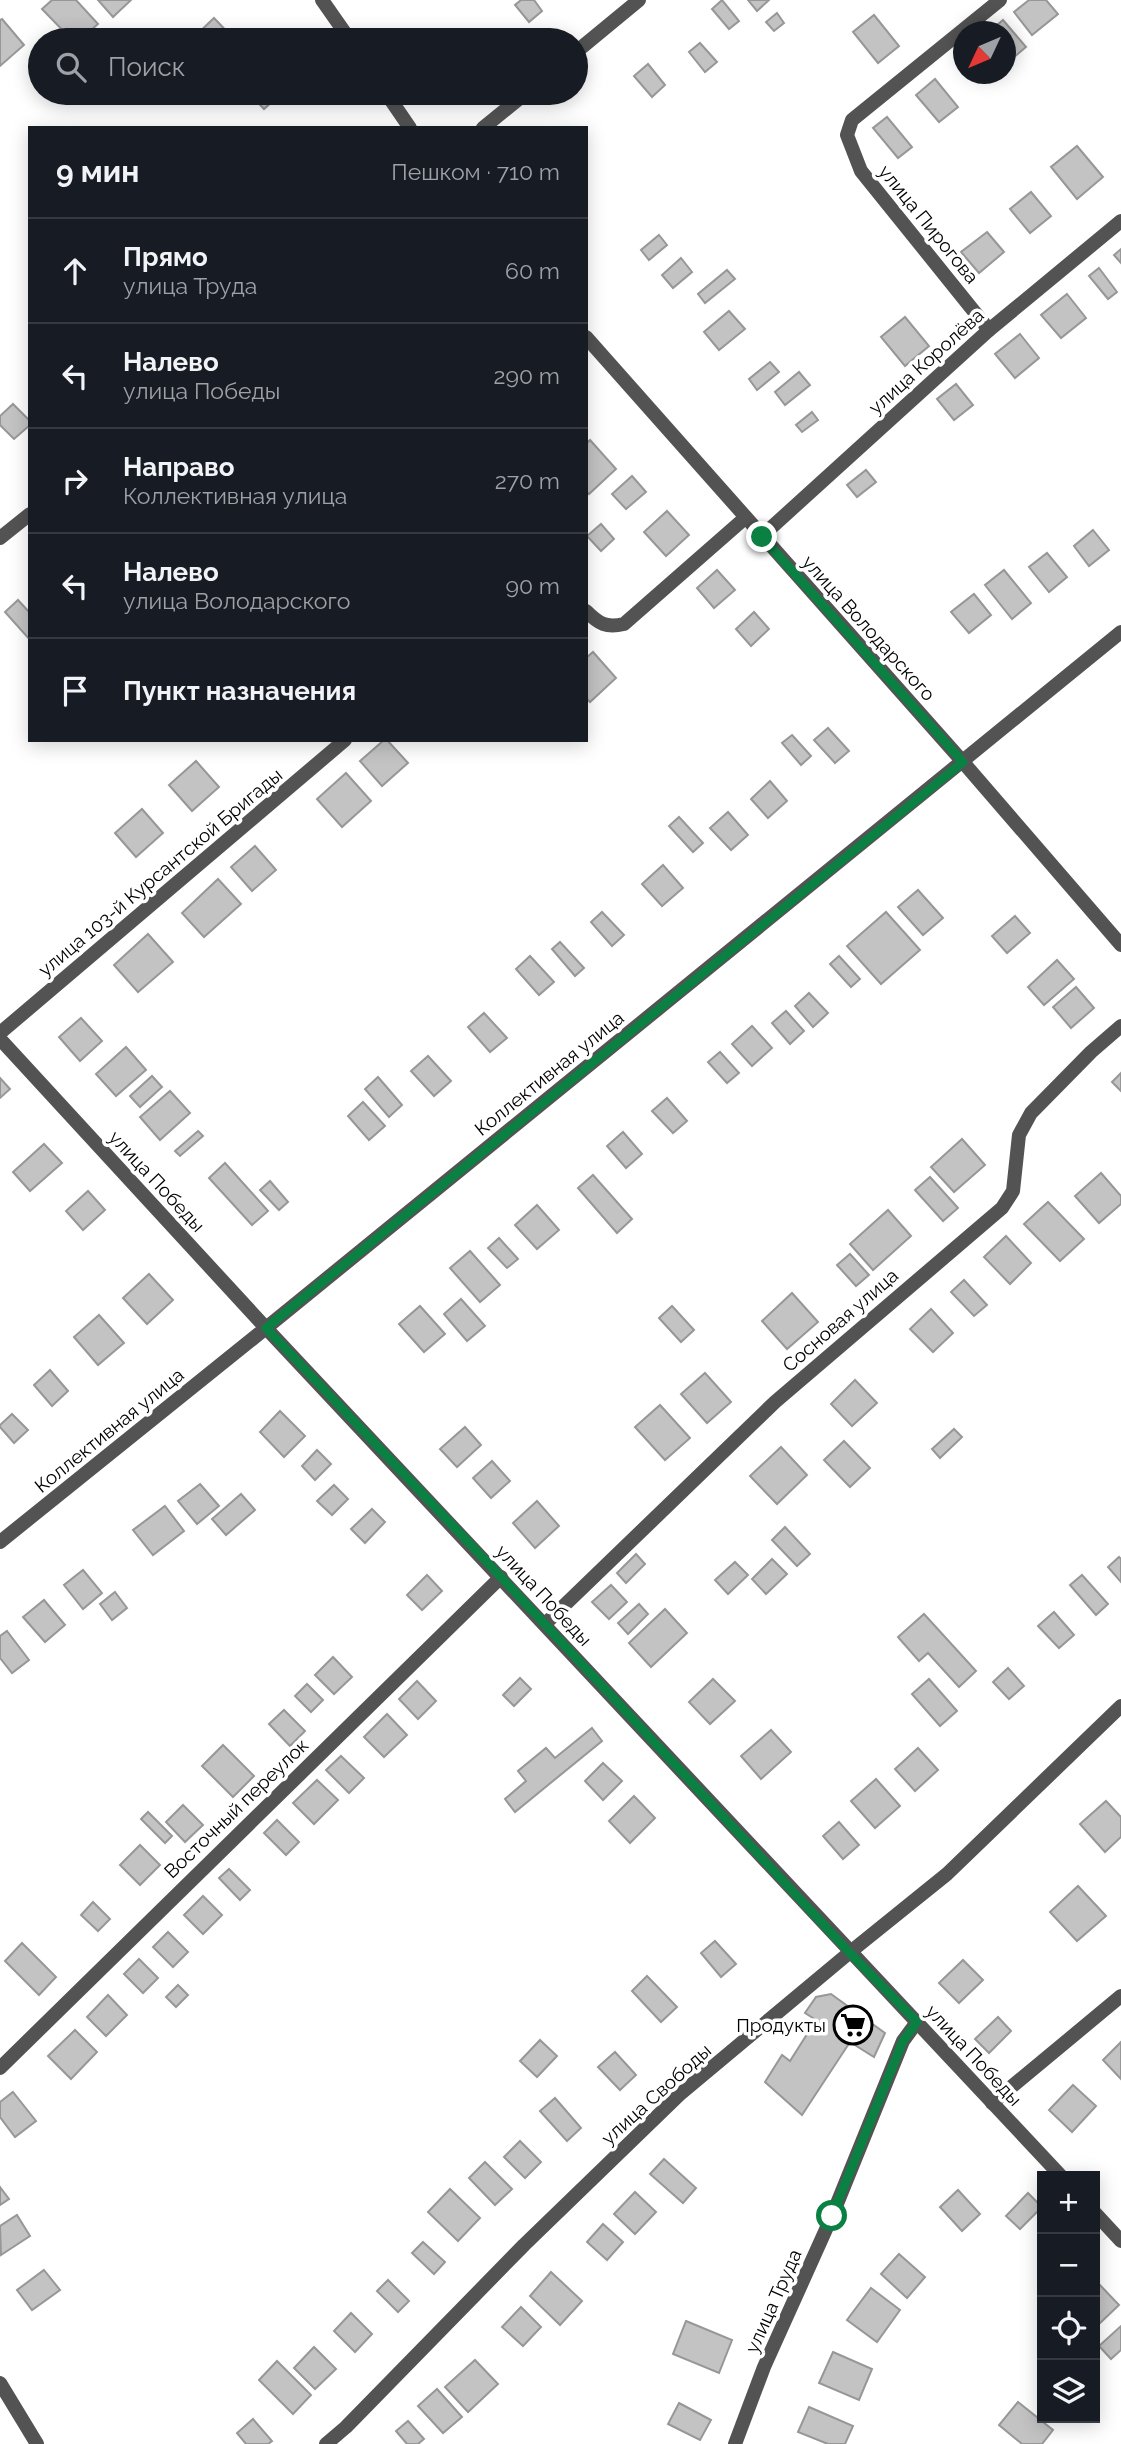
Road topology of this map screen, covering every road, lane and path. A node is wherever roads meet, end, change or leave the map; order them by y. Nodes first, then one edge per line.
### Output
1 (322, 0) edge
2 (639, 0) edge
3 (1000, 0) edge
4 (342, 28) edge
5 (588, 42) edge
6 (394, 105) edge
7 (511, 105) edge
8 (409, 126) edge
9 (485, 126) edge
10 (1121, 221) edge
11 (989, 330) junction
12 (588, 339) edge
13 (28, 516) edge
14 (745, 518) junction
15 (762, 537) junction
16 (0, 538) edge
17 (588, 613) edge
18 (1121, 632) edge
19 (343, 742) edge
20 (963, 762) junction
21 (1121, 945) edge
22 (1121, 1026) edge
23 (0, 1033) edge
24 (0, 1039) edge
25 (266, 1328) junction
26 (0, 1542) edge
27 (501, 1577) junction
28 (545, 1624) junction
29 (1121, 1706) edge
30 (849, 1952) junction
31 (1121, 1996) edge
32 (917, 2022) junction
33 (0, 2067) edge
34 (992, 2103) junction
35 (1056, 2171) edge
36 (1100, 2218) edge
37 (1121, 2241) edge
38 (0, 2383) edge
39 (37, 2444) edge
40 (326, 2444) edge
41 (735, 2444) edge

1 - 4 street
2 - 5 street
3 - 11 street, улица Пирогова
6 - 8 street
7 - 9 street
10 - 11 street, улица Королёва
11 - 15 street, улица Королёва
12 - 14 street, улица Володарского
13 - 16 street
14 - 15 street, улица Володарского
14 - 17 street
15 - 20 street, улица Володарского
18 - 20 street, Коллективная улица
19 - 23 street, улица 103-й Курсантской Бригады
20 - 21 street, улица Володарского
20 - 25 street, Коллективная улица
22 - 28 street, Сосновая улица
24 - 25 street, улица Победы
25 - 26 street, Коллективная улица
25 - 27 street, улица Победы
27 - 28 street, улица Победы
27 - 33 street, Восточный переулок
28 - 30 street, улица Победы
29 - 30 street, улица Свободы
30 - 32 street, улица Победы
30 - 40 street, улица Свободы
31 - 34 street
32 - 34 street, улица Победы
32 - 41 street, улица Труда
34 - 35 street, улица Победы
36 - 37 street
38 - 39 street

